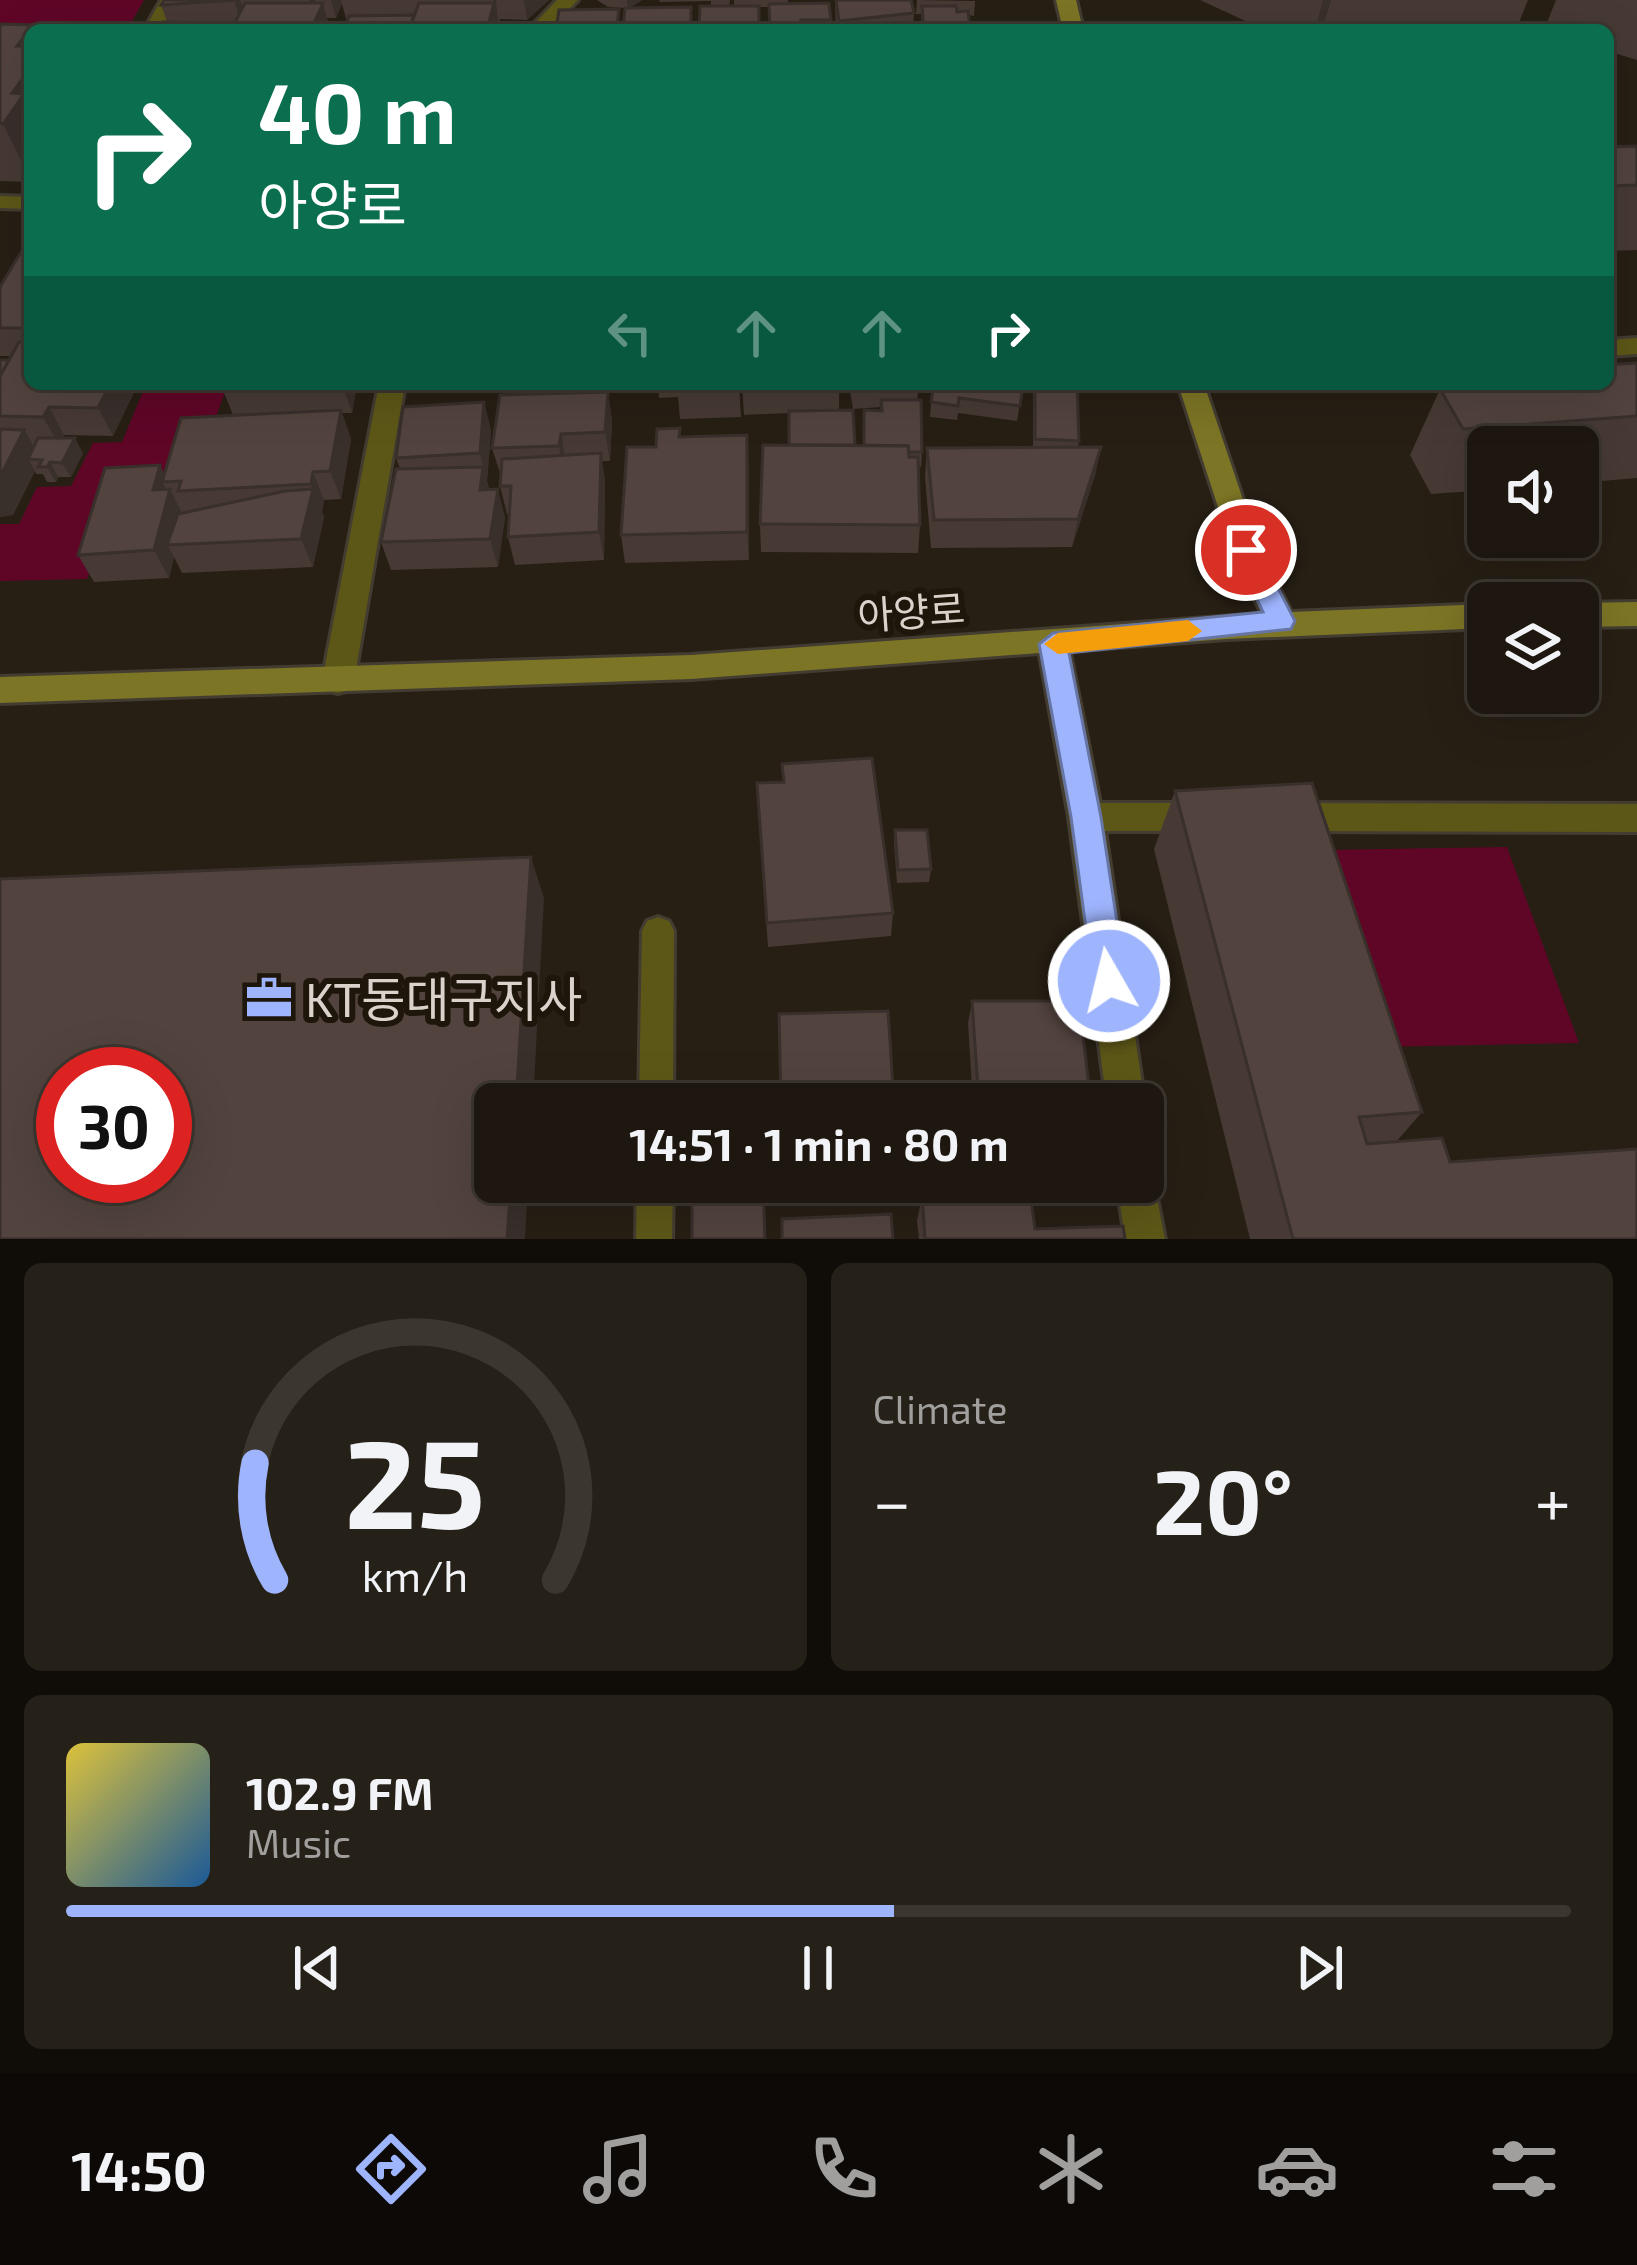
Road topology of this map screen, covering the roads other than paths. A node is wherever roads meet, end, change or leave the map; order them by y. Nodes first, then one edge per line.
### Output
1 (568, 0) edge
2 (544, 24) edge
3 (391, 390) edge
4 (1193, 390) edge
5 (1637, 614) edge
6 (1599, 615) edge
7 (1467, 617) edge
8 (1281, 621) junction
9 (1053, 644) junction
10 (338, 681) junction
11 (0, 690) edge
12 (1086, 817) junction
13 (1637, 818) edge
14 (658, 931) dead end
15 (656, 1083) edge
16 (1123, 1083) edge
17 (655, 1203) edge
18 (1140, 1203) edge
19 (654, 1239) edge
20 (1145, 1239) edge

1 - 2 street
3 - 10 street
4 - 8 main road
5 - 6 main road
7 - 8 main road, 아양로
8 - 9 main road, 아양로
9 - 10 main road, 아양로
9 - 12 street
10 - 11 main road, 아양로
12 - 13 street
12 - 16 street
14 - 15 lane
17 - 19 lane
18 - 20 street

